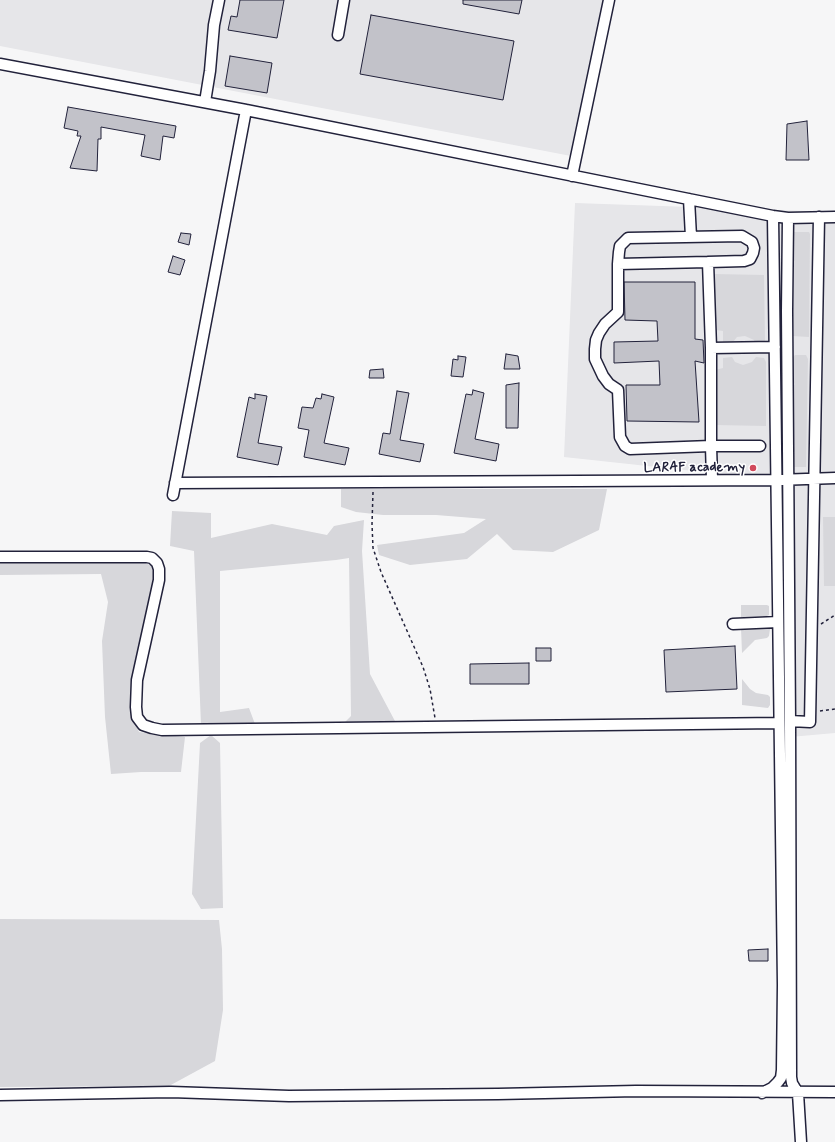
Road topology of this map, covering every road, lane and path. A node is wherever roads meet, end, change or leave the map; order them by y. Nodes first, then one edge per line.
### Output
1 (219, 0) edge
2 (344, 0) edge
3 (609, 0) edge
4 (338, 34) dead end
5 (0, 64) edge
6 (205, 102) junction
7 (246, 110) junction
8 (572, 176) junction
9 (689, 199) junction
10 (773, 216) junction
11 (818, 217) junction
12 (835, 217) edge
13 (788, 218) junction
14 (691, 237) junction
15 (708, 262) junction
16 (618, 264) junction
17 (775, 347) junction
18 (712, 348) junction
19 (711, 446) junction
20 (760, 446) dead end
21 (814, 478) junction
22 (835, 478) edge
23 (712, 479) junction
24 (789, 479) junction
25 (777, 480) junction
26 (374, 482) junction
27 (175, 483) junction
28 (173, 495) dead end
29 (0, 557) edge
30 (835, 615) edge
31 (778, 622) junction
32 (733, 624) dead end
33 (812, 631) junction
34 (835, 709) edge
35 (810, 712) junction
36 (790, 722) junction
37 (779, 723) junction
38 (435, 727) junction
39 (835, 1092) edge
40 (762, 1093) junction
41 (798, 1093) junction
42 (0, 1094) edge
43 (801, 1142) edge

1 - 6 street
2 - 4 street
3 - 8 street
5 - 6 street
6 - 7 street
7 - 8 street
7 - 27 street
8 - 9 street
9 - 10 street
9 - 14 street
10 - 13 street
10 - 17 street
11 - 12 street
11 - 13 street
11 - 21 street
13 - 24 street
14 - 15 street
14 - 16 street
15 - 16 street
15 - 18 street
16 - 19 street
17 - 18 street
17 - 25 street
18 - 19 street
19 - 20 street
19 - 23 street
21 - 22 street
21 - 24 street
21 - 33 street
23 - 25 street
23 - 26 street
24 - 25 street
24 - 36 street
25 - 31 street
26 - 27 street
26 - 38 path
27 - 28 street
29 - 38 street
30 - 33 path
31 - 32 street
31 - 37 street
33 - 35 street
34 - 35 path
35 - 36 street
36 - 41 street
37 - 38 street
37 - 40 street
39 - 41 street
40 - 41 street
40 - 42 street
41 - 43 street

